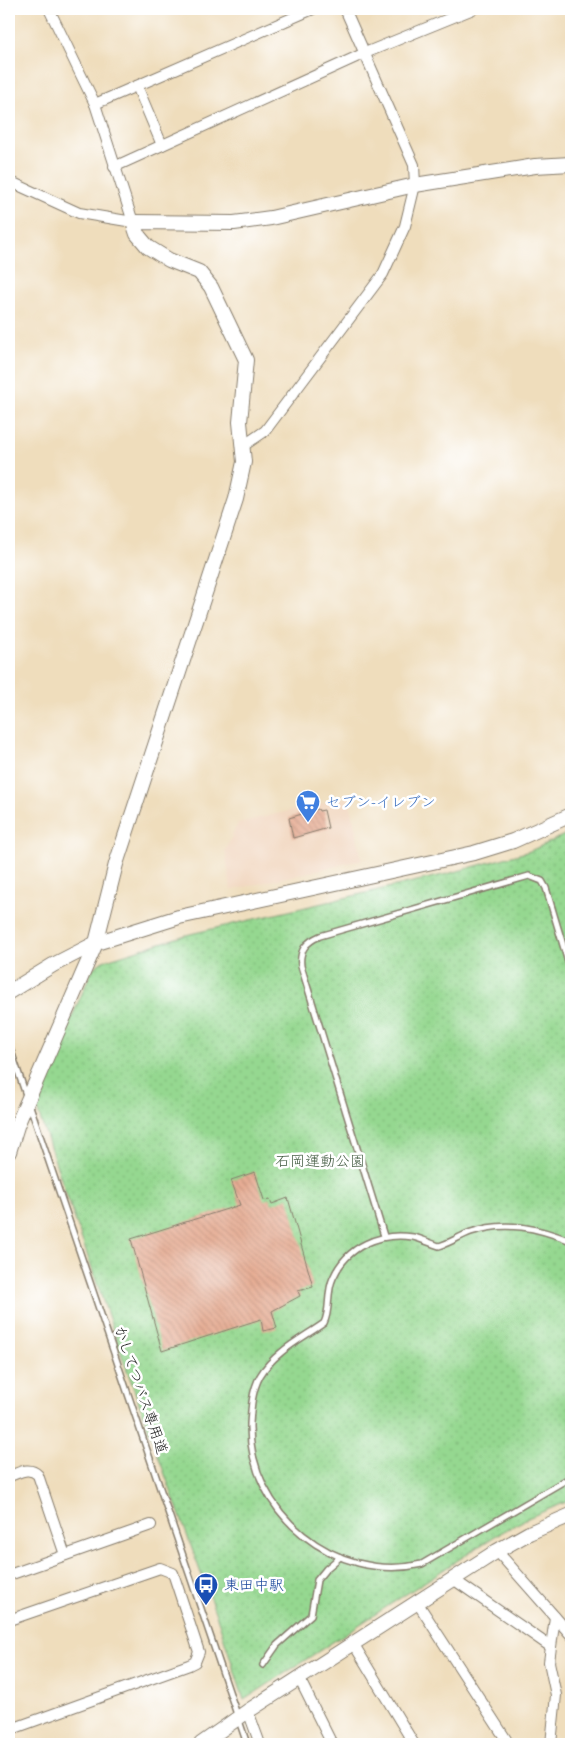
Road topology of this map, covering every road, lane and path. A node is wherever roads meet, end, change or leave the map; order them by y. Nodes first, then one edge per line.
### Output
1 (49, 9) edge
2 (313, 9) edge
3 (345, 9) edge
4 (473, 9) edge
5 (365, 53) junction
6 (137, 86) junction
7 (95, 104) junction
8 (162, 145) junction
9 (571, 164) edge
10 (114, 166) junction
11 (9, 181) edge
12 (416, 185) junction
13 (133, 222) junction
14 (243, 446) junction
15 (571, 815) edge
16 (96, 944) junction
17 (571, 972) edge
18 (9, 992) edge
19 (9, 1045) edge
20 (28, 1102) junction
21 (9, 1152) edge
22 (384, 1236) junction
23 (571, 1241) edge
24 (9, 1476) edge
25 (571, 1477) edge
26 (571, 1515) edge
27 (151, 1525) dead end
28 (497, 1551) junction
29 (65, 1555) junction
30 (340, 1557) junction
31 (9, 1575) edge
32 (453, 1579) junction
33 (417, 1602) junction
34 (555, 1617) junction
35 (9, 1620) edge
36 (571, 1635) edge
37 (353, 1643) junction
38 (551, 1647) junction
39 (263, 1665) dead end
40 (299, 1678) junction
41 (243, 1714) junction
42 (9, 1730) edge
43 (201, 1744) edge
44 (247, 1744) edge
45 (260, 1744) edge
46 (332, 1744) edge
47 (414, 1744) edge
48 (509, 1744) edge
49 (551, 1744) edge

1 - 7 street
2 - 6 street
3 - 5 street
4 - 5 street
5 - 8 street
5 - 12 street
6 - 7 street
6 - 8 street
7 - 10 street
8 - 10 street
9 - 12 street
10 - 13 street
11 - 13 street
12 - 13 street
12 - 14 street
13 - 14 street
14 - 16 street
15 - 16 street
16 - 18 street
16 - 20 street
17 - 22 lane
19 - 20 lane, かしてつバス専用道
20 - 21 street
20 - 41 lane, かしてつバス専用道
22 - 23 lane
22 - 30 lane
24 - 29 street
25 - 30 lane
26 - 28 street
27 - 29 street
28 - 32 street
28 - 34 street
29 - 31 street
30 - 39 lane
32 - 33 street
32 - 38 street
33 - 37 street
33 - 48 street
34 - 36 street
34 - 38 street
35 - 42 street
37 - 40 street
37 - 47 street
38 - 49 street
40 - 41 street
40 - 46 street
41 - 43 street
41 - 44 lane, かしてつバス専用道
41 - 45 street

